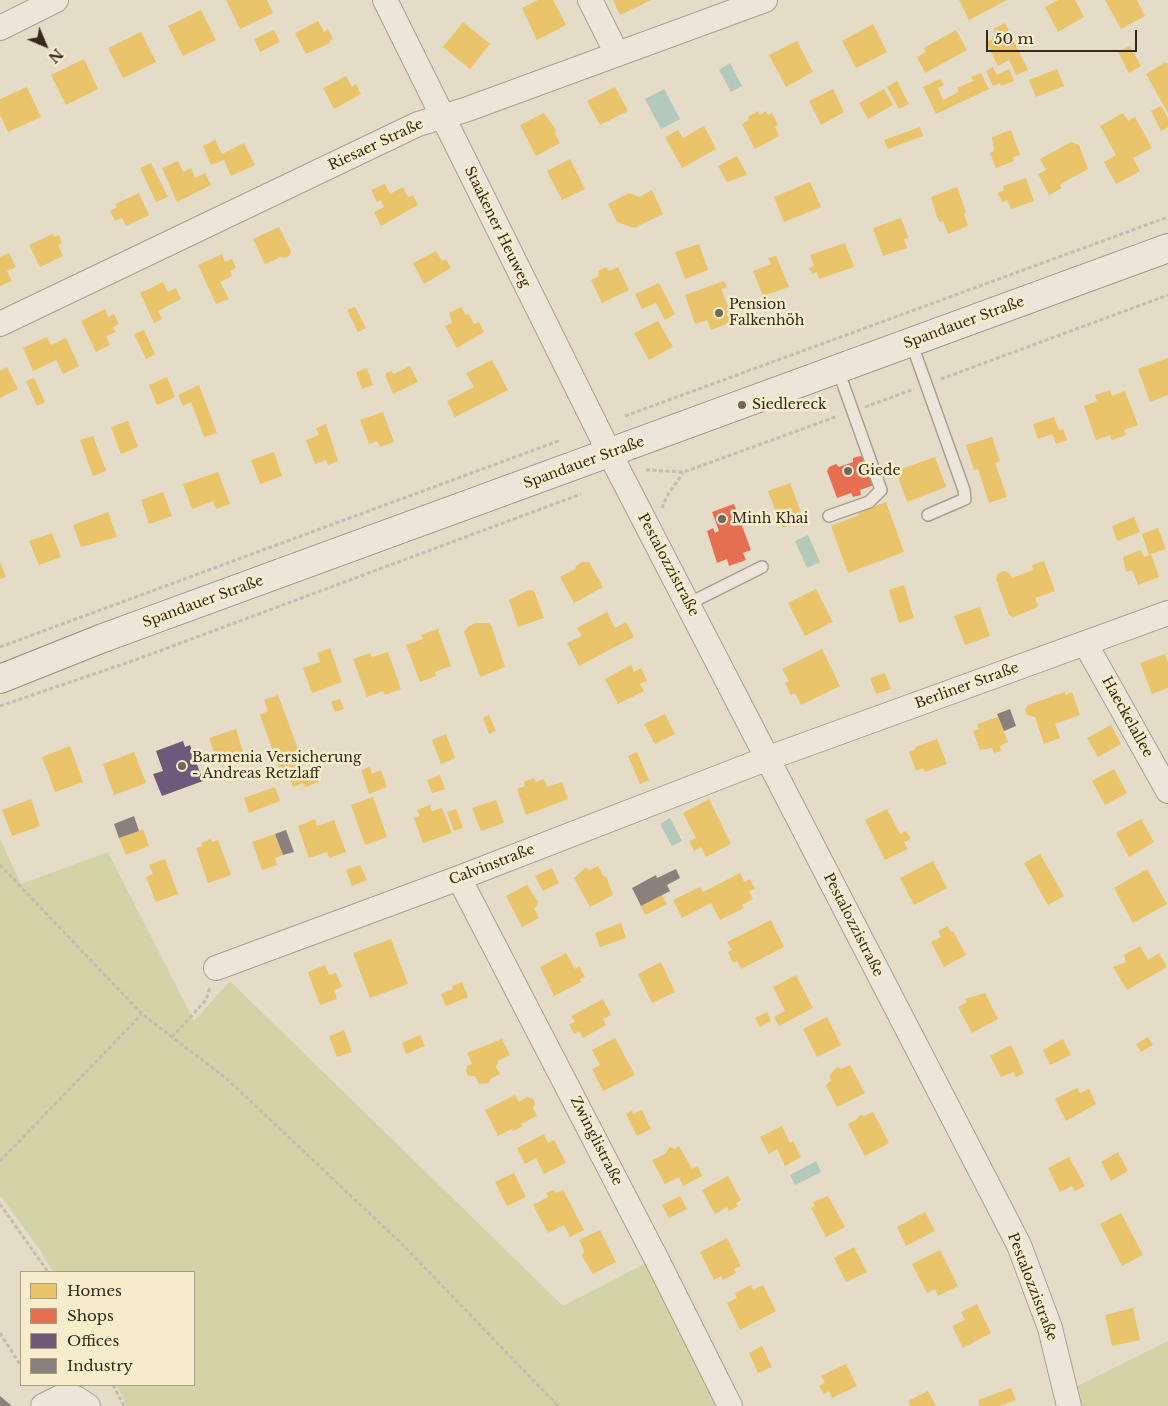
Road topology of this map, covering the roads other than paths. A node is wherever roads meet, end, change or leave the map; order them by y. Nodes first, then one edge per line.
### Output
1 (56, 0) edge
2 (385, 0) edge
3 (590, 0) edge
4 (765, 0) edge
5 (0, 28) edge
6 (617, 54) junction
7 (442, 116) junction
8 (1168, 248) edge
9 (0, 324) edge
10 (911, 342) junction
11 (838, 370) junction
12 (610, 454) junction
13 (928, 514) dead end
14 (829, 516) dead end
15 (762, 567) dead end
16 (688, 604) junction
17 (1168, 613) edge
18 (1085, 643) junction
19 (0, 679) edge
20 (766, 759) junction
21 (1168, 790) edge
22 (459, 878) junction
23 (216, 968) road end
24 (43, 1406) edge
25 (88, 1406) edge
26 (730, 1406) edge
27 (1069, 1406) edge

1 - 5 street
2 - 7 street, Staakener Heuweg
3 - 6 street
4 - 6 street, Riesaer Straße
6 - 7 street, Riesaer Straße
7 - 9 street, Riesaer Straße
7 - 12 street, Staakener Heuweg
8 - 10 main road, Spandauer Straße
10 - 11 main road, Spandauer Straße
10 - 13 lane
11 - 12 main road, Spandauer Straße
11 - 14 lane
12 - 16 street, Pestalozzistraße
12 - 19 main road, Spandauer Straße
15 - 16 lane
16 - 20 street, Pestalozzistraße
17 - 18 street, Berliner Straße
18 - 20 street, Berliner Straße
18 - 21 street, Haeckelallee
20 - 22 street, Calvinstraße
20 - 27 street, Pestalozzistraße
22 - 23 street, Calvinstraße
22 - 26 street, Zwinglistraße
24 - 25 street

